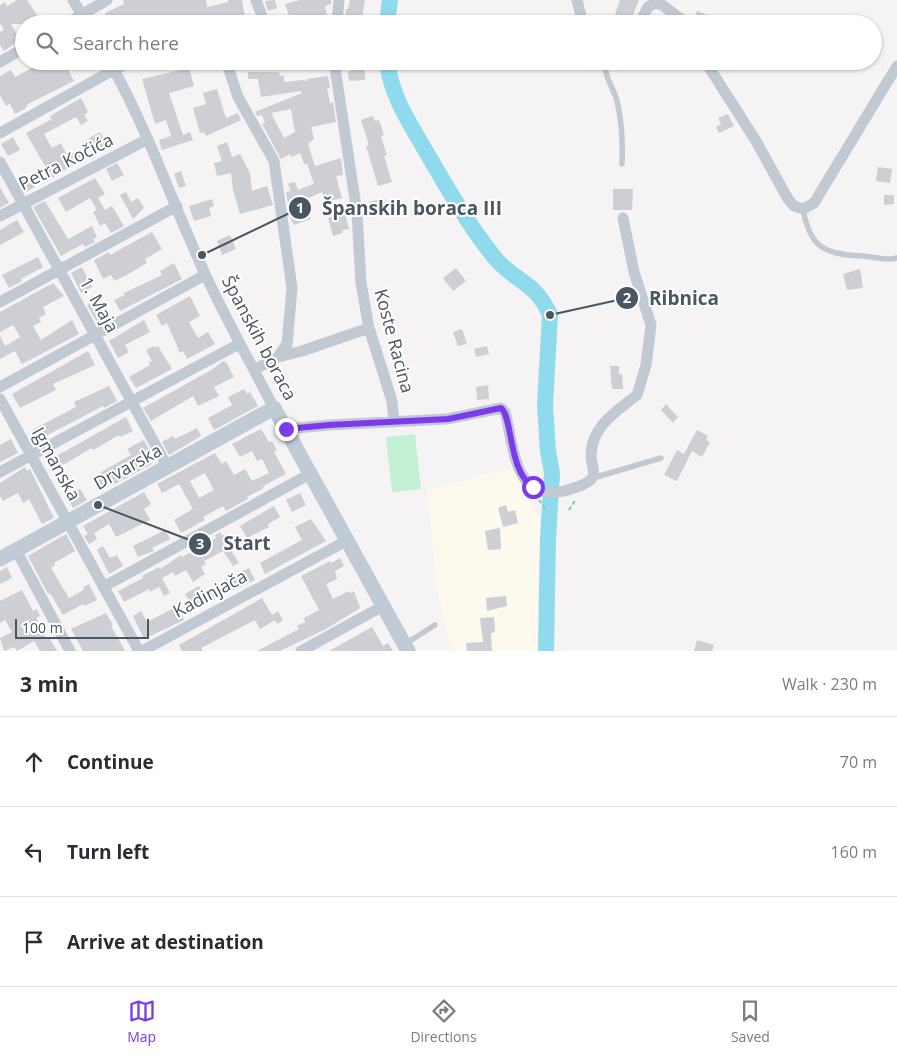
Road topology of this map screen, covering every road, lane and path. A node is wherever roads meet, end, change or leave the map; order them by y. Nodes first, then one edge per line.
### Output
1 (72, 0) edge
2 (107, 0) edge
3 (256, 0) edge
4 (339, 0) edge
5 (577, 0) edge
6 (81, 15) edge
7 (89, 15) edge
8 (262, 15) edge
9 (338, 15) edge
10 (580, 15) edge
11 (644, 15) edge
12 (676, 15) edge
13 (15, 53) edge
14 (0, 62) edge
15 (897, 66) edge
16 (104, 70) edge
17 (113, 70) edge
18 (229, 70) edge
19 (335, 70) edge
20 (605, 70) edge
21 (711, 70) edge
22 (0, 133) edge
23 (148, 139) junction
24 (0, 162) edge
25 (622, 164) dead end
26 (23, 203) junction
27 (177, 206) junction
28 (803, 208) junction
29 (0, 216) edge
30 (623, 218) dead end
31 (897, 258) edge
32 (59, 269) junction
33 (205, 275) junction
34 (0, 302) edge
35 (369, 328) junction
36 (96, 335) junction
37 (239, 344) junction
38 (278, 357) junction
39 (254, 370) junction
40 (0, 387) edge
41 (0, 399) edge
42 (131, 400) junction
43 (274, 408) junction
44 (394, 422) junction
45 (286, 429) junction
46 (31, 455) junction
47 (660, 458) dead end
48 (167, 466) junction
49 (0, 472) edge
50 (310, 474) junction
51 (593, 478) junction
52 (67, 522) junction
53 (348, 540) junction
54 (16, 550) junction
55 (0, 559) edge
56 (103, 587) junction
57 (383, 606) junction
58 (435, 625) dead end
59 (406, 648) edge
60 (70, 651) edge
61 (141, 651) edge
62 (301, 651) edge

1 - 6 street
2 - 7 street
3 - 8 street
4 - 9 street
5 - 10 street
11 - 12 street
13 - 14 street
15 - 28 street
16 - 22 street
17 - 23 street, Španskih boraca
18 - 38 street
19 - 35 street, Koste Racina
20 - 25 lane
21 - 28 street
23 - 26 street, Petra Kočića
23 - 27 street, Španskih boraca
24 - 26 street, 1. Maja
26 - 29 street, Petra Kočića
26 - 32 street, 1. Maja
27 - 32 street
27 - 33 street, Španskih boraca
28 - 31 lane
30 - 51 street
32 - 34 street
32 - 36 street, 1. Maja
33 - 36 street
33 - 37 street, Španskih boraca
35 - 38 street
35 - 44 street, Koste Racina
36 - 40 street
36 - 42 street, 1. Maja
37 - 39 street, Španskih boraca
37 - 42 street
38 - 39 street
39 - 43 street, Španskih boraca
41 - 46 street, Igmanska
42 - 46 street
42 - 48 street, 1. Maja
43 - 45 main road, Španskih boraca
43 - 48 main road, Drvarska
44 - 45 street
44 - 51 street
45 - 50 main road, Španskih boraca
46 - 49 street
46 - 52 street, Igmanska
47 - 51 lane
48 - 52 main road, Drvarska
50 - 53 main road, Španskih boraca
50 - 56 street
52 - 54 main road, Drvarska
52 - 56 street, Igmanska
53 - 57 main road, Španskih boraca
53 - 61 street, Kadinjača
54 - 55 main road, Drvarska
54 - 60 street
56 - 61 street, Igmanska
57 - 59 main road, Španskih boraca
57 - 62 street
58 - 59 lane

